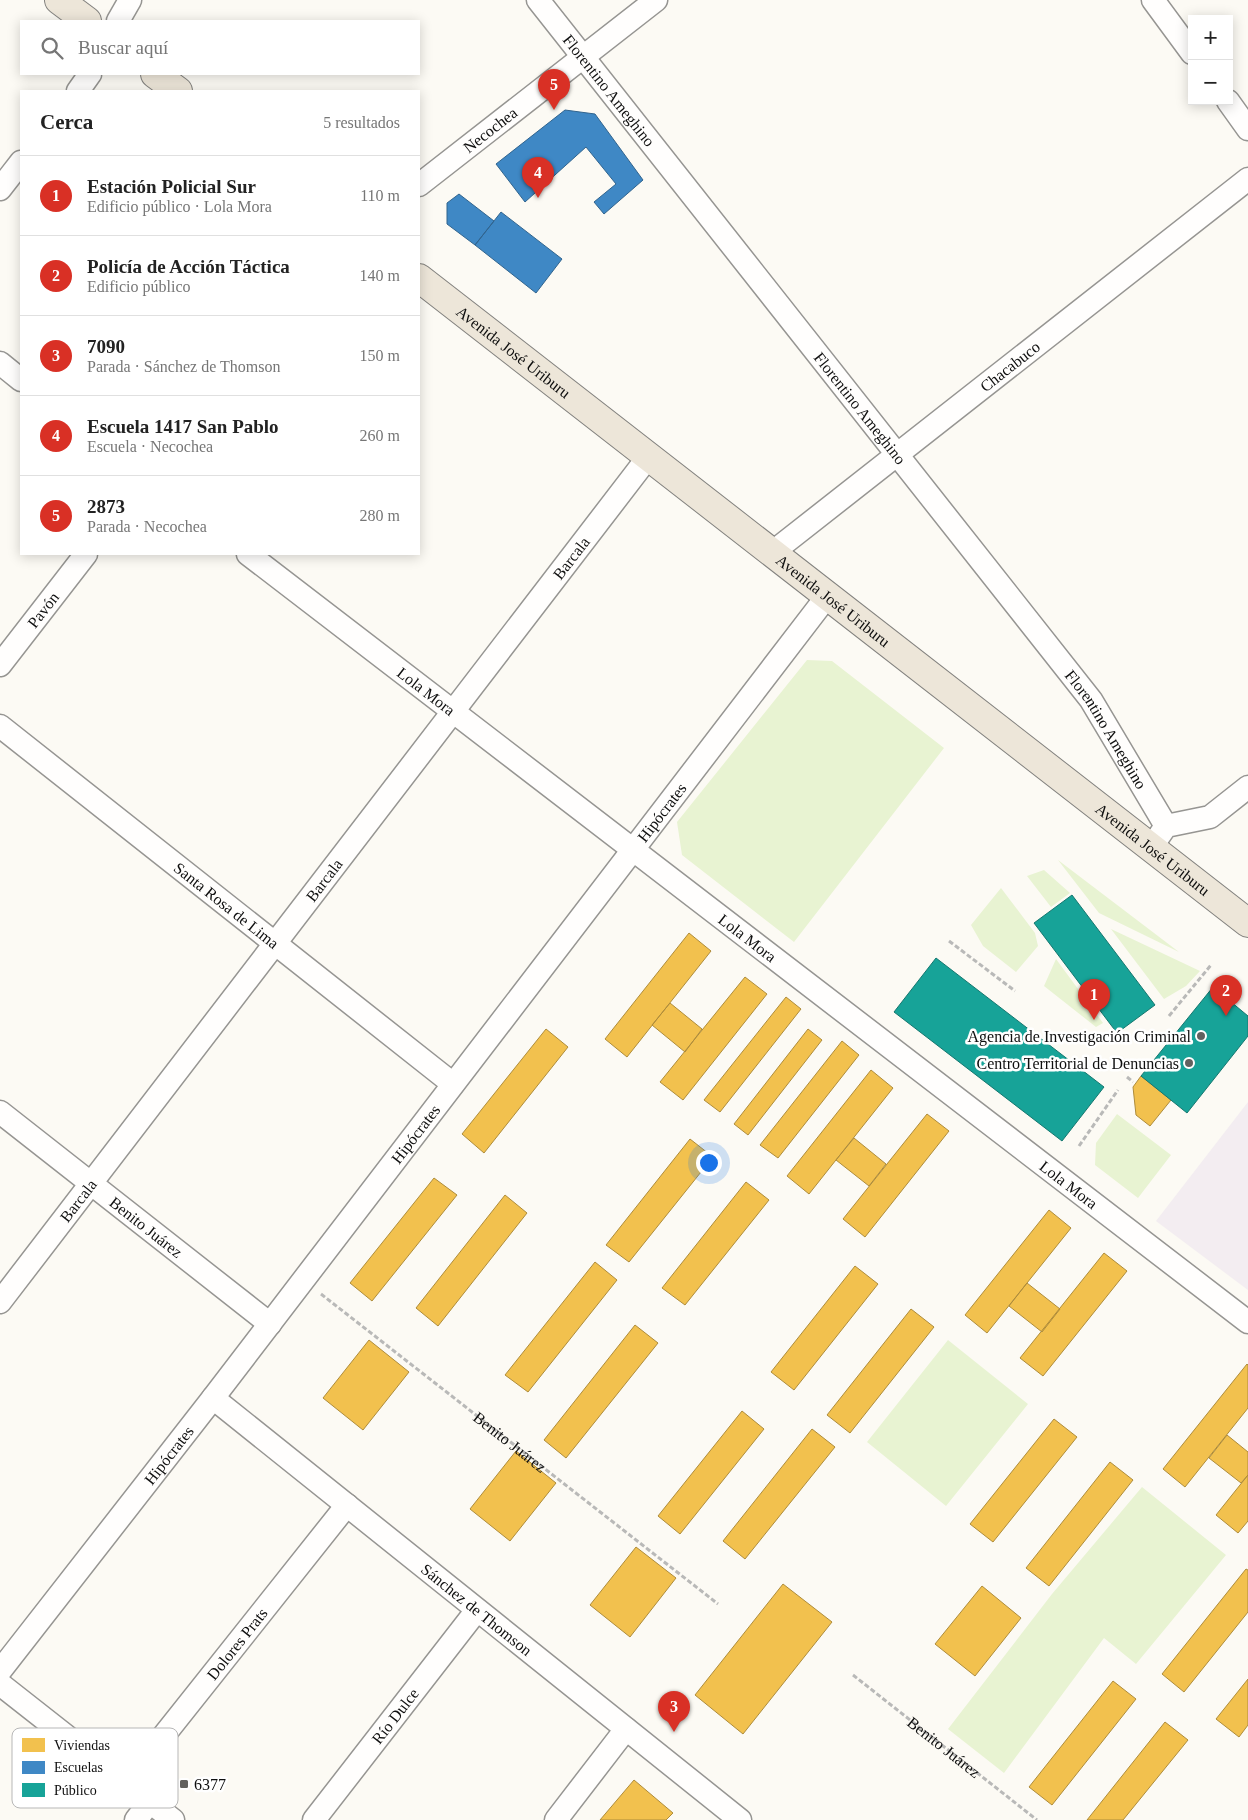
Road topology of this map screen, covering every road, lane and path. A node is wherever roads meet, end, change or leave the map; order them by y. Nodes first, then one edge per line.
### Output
1 (59, 0) edge
2 (130, 0) edge
3 (538, 0) edge
4 (656, 0) edge
5 (1152, 0) edge
6 (86, 20) edge
7 (119, 20) edge
8 (1188, 48) edge
9 (583, 57) junction
10 (89, 75) edge
11 (157, 75) edge
12 (79, 90) edge
13 (177, 90) edge
14 (1231, 105) edge
15 (1248, 129) edge
16 (20, 163) edge
17 (1248, 179) edge
18 (420, 184) edge
19 (0, 189) edge
20 (420, 279) edge
21 (0, 364) edge
22 (20, 379) edge
23 (896, 455) junction
24 (649, 456) junction
25 (773, 552) junction
26 (85, 555) edge
27 (249, 555) edge
28 (828, 595) junction
29 (0, 665) edge
30 (453, 711) junction
31 (0, 726) edge
32 (1248, 787) edge
33 (1159, 836) junction
34 (633, 850) junction
35 (1248, 923) edge
36 (949, 942) dead end
37 (275, 943) junction
38 (1211, 966) dead end
39 (1015, 992) dead end
40 (1169, 1016) dead end
41 (1127, 1077) dead end
42 (1133, 1082) dead end
43 (453, 1084) junction
44 (1118, 1090) dead end
45 (0, 1112) edge
46 (1079, 1146) dead end
47 (91, 1183) junction
48 (303, 1280) junction
49 (0, 1302) edge
50 (1248, 1322) edge
51 (270, 1324) junction
52 (213, 1398) junction
53 (347, 1505) junction
54 (718, 1604) dead end
55 (477, 1610) junction
56 (0, 1671) edge
57 (853, 1675) dead end
58 (0, 1684) edge
59 (56, 1728) edge
60 (170, 1728) edge
61 (626, 1729) junction
62 (145, 1808) edge
63 (158, 1808) edge
64 (136, 1820) edge
65 (173, 1820) edge
66 (314, 1820) edge
67 (556, 1820) edge
68 (740, 1820) edge
69 (1037, 1820) edge

1 - 6 main road
2 - 7 street
3 - 9 street, Florentino Ameghino
4 - 9 street, Necochea
5 - 8 street
9 - 18 street, Necochea
9 - 23 street, Florentino Ameghino
10 - 12 street
11 - 13 main road
14 - 15 street
16 - 19 street
17 - 23 street, Chacabuco
20 - 24 main road, Avenida José Uriburu
21 - 22 street
23 - 25 street, Chacabuco
23 - 33 street, Florentino Ameghino
24 - 25 main road, Avenida José Uriburu
24 - 30 street, Barcala
25 - 28 main road, Avenida José Uriburu
26 - 29 street, Pavón
27 - 30 street, Lola Mora
28 - 33 main road, Avenida José Uriburu
28 - 34 street, Hipócrates
30 - 34 street, Lola Mora
30 - 37 street, Barcala
31 - 37 street, Santa Rosa de Lima
32 - 33 street
33 - 35 main road, Avenida José Uriburu
34 - 43 street, Hipócrates
34 - 50 street, Lola Mora
36 - 39 path
37 - 43 street, Santa Rosa de Lima
37 - 47 street, Barcala
38 - 40 path
41 - 42 path
43 - 48 street, Hipócrates
44 - 46 path
45 - 47 street, Benito Juárez
47 - 49 street, Barcala
47 - 51 street, Benito Juárez
48 - 51 street, Hipócrates
48 - 54 path, Benito Juárez
51 - 52 street, Hipócrates
52 - 53 street, Sánchez de Thomson
52 - 56 street, Hipócrates
53 - 55 street, Sánchez de Thomson
53 - 60 street, Dolores Prats
55 - 61 street, Sánchez de Thomson
55 - 66 street, Río Dulce
57 - 69 path, Benito Juárez
58 - 59 street
61 - 67 street
61 - 68 street, Sánchez de Thomson
62 - 64 street
63 - 65 street

